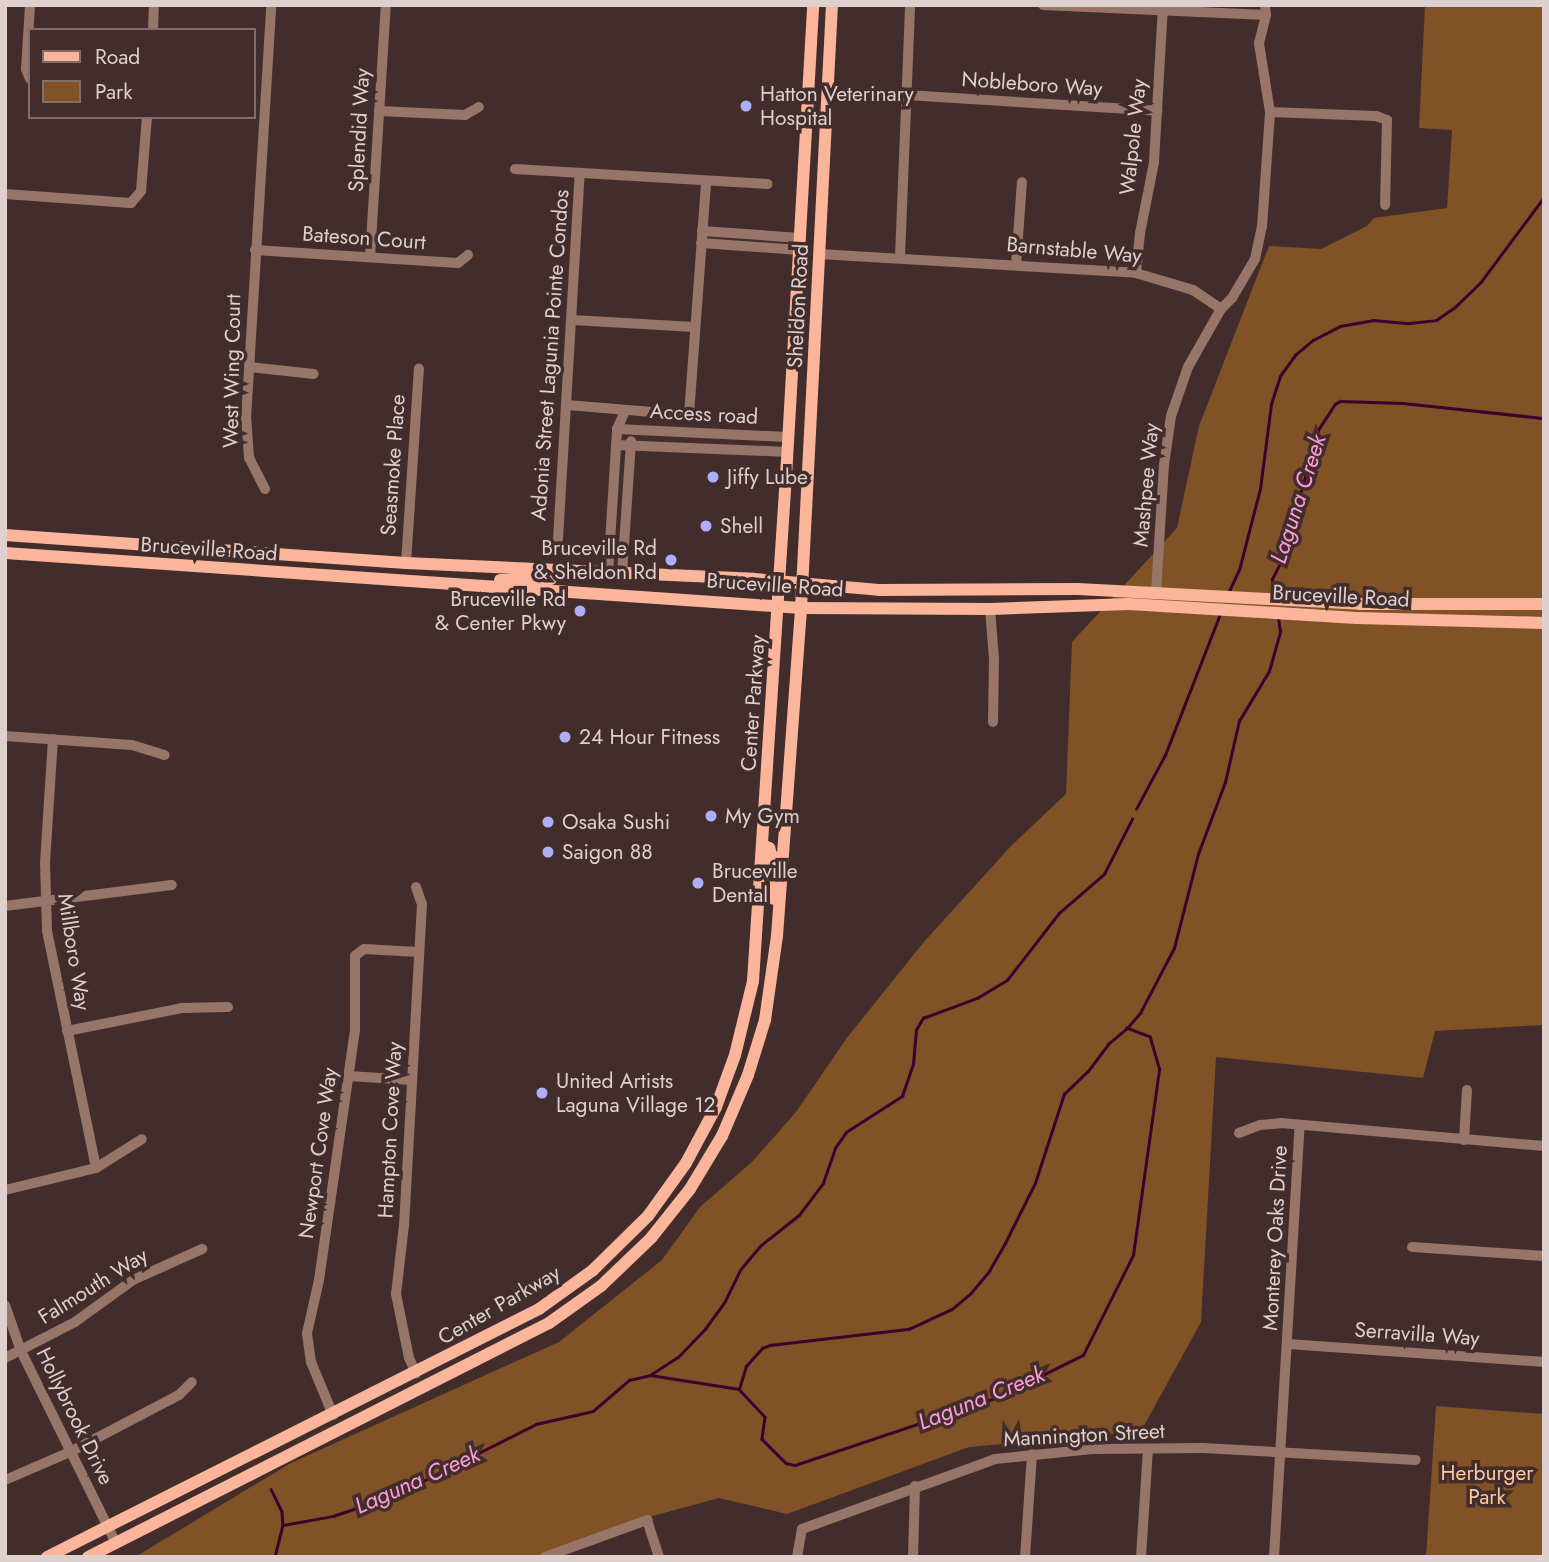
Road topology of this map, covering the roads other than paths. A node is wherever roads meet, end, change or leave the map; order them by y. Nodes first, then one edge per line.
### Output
1 (30, 5) edge
2 (154, 5) edge
3 (271, 5) edge
4 (386, 5) edge
5 (813, 5) edge
6 (832, 5) edge
7 (910, 5) edge
8 (1043, 5) edge
9 (1163, 9) edge
10 (1266, 10) edge
11 (29, 28) edge
12 (153, 28) edge
13 (28, 37) edge
14 (28, 74) edge
15 (906, 95) junction
16 (479, 107) dead end
17 (379, 111) junction
18 (1157, 111) junction
19 (1270, 112) junction
20 (147, 119) edge
21 (515, 169) dead end
22 (580, 174) junction
23 (706, 181) junction
24 (1022, 182) dead end
25 (768, 184) dead end
26 (5, 194) edge
27 (1385, 205) dead end
28 (702, 237) junction
29 (800, 244) junction
30 (255, 250) junction
31 (819, 254) junction
32 (468, 255) dead end
33 (370, 257) junction
34 (900, 257) junction
35 (1016, 265) junction
36 (1136, 272) junction
37 (1221, 309) junction
38 (573, 320) junction
39 (694, 327) junction
40 (249, 367) junction
41 (419, 368) dead end
42 (314, 374) dead end
43 (567, 405) junction
44 (625, 411) junction
45 (617, 429) junction
46 (631, 429) junction
47 (788, 437) junction
48 (616, 445) junction
49 (631, 446) junction
50 (788, 452) junction
51 (265, 489) dead end
52 (5, 535) edge
53 (558, 539) dead end
54 (5, 553) edge
55 (407, 564) junction
56 (589, 573) junction
57 (608, 574) junction
58 (622, 574) junction
59 (779, 582) junction
60 (802, 585) junction
61 (493, 586) junction
62 (1156, 592) junction
63 (1185, 600) junction
64 (1544, 604) edge
65 (778, 606) junction
66 (1293, 607) junction
67 (801, 608) junction
68 (990, 609) junction
69 (1544, 623) edge
70 (993, 722) dead end
71 (5, 736) edge
72 (53, 739) junction
73 (164, 755) dead end
74 (762, 845) junction
75 (172, 885) dead end
76 (416, 887) dead end
77 (45, 900) junction
78 (5, 906) edge
79 (777, 914) junction
80 (418, 952) junction
81 (228, 1007) dead end
82 (67, 1031) junction
83 (740, 1038) junction
84 (758, 1042) junction
85 (735, 1055) junction
86 (753, 1058) junction
87 (348, 1076) junction
88 (412, 1080) junction
89 (1468, 1090) dead end
90 (1300, 1125) junction
91 (1239, 1133) dead end
92 (142, 1139) dead end
93 (1464, 1140) junction
94 (1544, 1146) edge
95 (96, 1168) junction
96 (5, 1191) edge
97 (1412, 1247) dead end
98 (202, 1249) dead end
99 (1544, 1256) edge
100 (5, 1305) edge
101 (1288, 1344) junction
102 (21, 1351) junction
103 (5, 1358) edge
104 (1544, 1362) edge
105 (416, 1373) junction
106 (192, 1382) dead end
107 (333, 1415) junction
108 (1148, 1450) junction
109 (70, 1452) junction
110 (1282, 1453) junction
111 (1032, 1454) junction
112 (1416, 1460) dead end
113 (5, 1480) edge
114 (915, 1486) junction
115 (108, 1527) junction
116 (116, 1543) junction
117 (47, 1557) edge
118 (88, 1557) edge
119 (545, 1557) edge
120 (659, 1557) edge
121 (797, 1557) edge
122 (913, 1557) edge
123 (1025, 1557) edge
124 (1141, 1557) edge
125 (1274, 1557) edge

1 - 11 street
2 - 12 street
3 - 30 street, West Wing Court
4 - 17 street, Splendid Way
5 - 29 main road, Sheldon Road
6 - 31 main road, Sheldon Road
7 - 15 street
8 - 9 street
9 - 10 street
9 - 18 street, Walpole Way
10 - 19 street
13 - 14 street
15 - 18 street, Nobleboro Way
15 - 34 street
16 - 17 street
17 - 33 street, Splendid Way
18 - 36 street, Walpole Way
19 - 27 street
19 - 37 street
20 - 26 street
21 - 22 street
22 - 23 street
22 - 38 street, Adonia Street Lagunia Pointe Condos
23 - 25 street
23 - 28 street
24 - 35 street
28 - 29 street
28 - 39 street
29 - 47 main road, Sheldon Road
30 - 33 street, Bateson Court
30 - 40 street, West Wing Court
31 - 34 street, Barnstable Way
31 - 60 main road, Sheldon Road
32 - 33 street, Bateson Court
34 - 35 street, Barnstable Way
35 - 36 street, Barnstable Way
36 - 37 street, Barnstable Way
37 - 62 street, Mashpee Way
38 - 39 street
38 - 43 street, Adonia Street Lagunia Pointe Condos
39 - 44 street
40 - 42 street
40 - 51 street, West Wing Court
41 - 55 street, Seasmoke Place
43 - 44 street
43 - 53 street, Adonia Street Lagunia Pointe Condos
44 - 45 street
44 - 46 street
45 - 46 street, Access road
45 - 48 street
46 - 47 street, Access road
46 - 49 street
47 - 50 main road, Sheldon Road
48 - 49 street
48 - 57 street
49 - 50 street
49 - 58 street
50 - 59 main road, Sheldon Road
52 - 55 main road, Bruceville Road
54 - 61 main road, Bruceville Road
55 - 56 main road, Bruceville Road
56 - 57 main road, Bruceville Road
56 - 61 main road
57 - 58 main road, Bruceville Road
58 - 59 main road, Bruceville Road
59 - 60 main road, Bruceville Road
59 - 65 main road, Sheldon Road
60 - 62 main road, Bruceville Road
60 - 67 main road, Sheldon Road
61 - 65 main road, Bruceville Road
62 - 63 main road, Bruceville Road
63 - 66 main road, Bruceville Road
63 - 68 main road, Bruceville Road
64 - 66 main road, Bruceville Road
65 - 67 main road, Bruceville Road
65 - 74 main road, Center Parkway
66 - 69 main road, Bruceville Road
67 - 68 main road, Bruceville Road
67 - 79 main road, Center Parkway
68 - 70 street
71 - 72 street
72 - 73 street
72 - 77 street, Millboro Way
74 - 79 main road
74 - 83 main road, Center Parkway
75 - 77 street
76 - 80 street, Hampton Cove Way
77 - 78 street
77 - 82 street, Millboro Way
79 - 84 main road, Center Parkway
80 - 87 street, Newport Cove Way
80 - 88 street, Hampton Cove Way
81 - 82 street
82 - 95 street, Millboro Way
83 - 84 street
83 - 85 main road, Center Parkway
84 - 86 main road, Center Parkway
85 - 86 street
85 - 105 main road, Center Parkway
86 - 116 main road, Center Parkway
87 - 88 street
87 - 107 street, Newport Cove Way
88 - 105 street, Hampton Cove Way
89 - 93 street
90 - 91 street
90 - 93 street, Monterey Oaks Drive
90 - 101 street, Monterey Oaks Drive
92 - 95 street
93 - 94 street, Monterey Oaks Drive
95 - 96 street
97 - 99 street
98 - 102 street, Falmouth Way
100 - 102 street, Hollybrook Drive
101 - 104 street, Serravilla Way
101 - 110 street, Monterey Oaks Drive
102 - 103 street, Falmouth Way
102 - 109 street, Hollybrook Drive
105 - 107 main road, Center Parkway
106 - 109 street
107 - 115 main road, Center Parkway
108 - 110 street, Mannington Street
108 - 111 street, Mannington Street
108 - 124 street
109 - 113 street
109 - 115 street, Hollybrook Drive
110 - 112 street, Mannington Street
110 - 125 street, Monterey Oaks Drive
111 - 114 street, Mannington Street
111 - 123 street
114 - 121 street, Mannington Street
114 - 122 street
115 - 116 street, Hollybrook Drive
115 - 117 main road, Center Parkway
116 - 118 main road, Center Parkway
119 - 120 street

